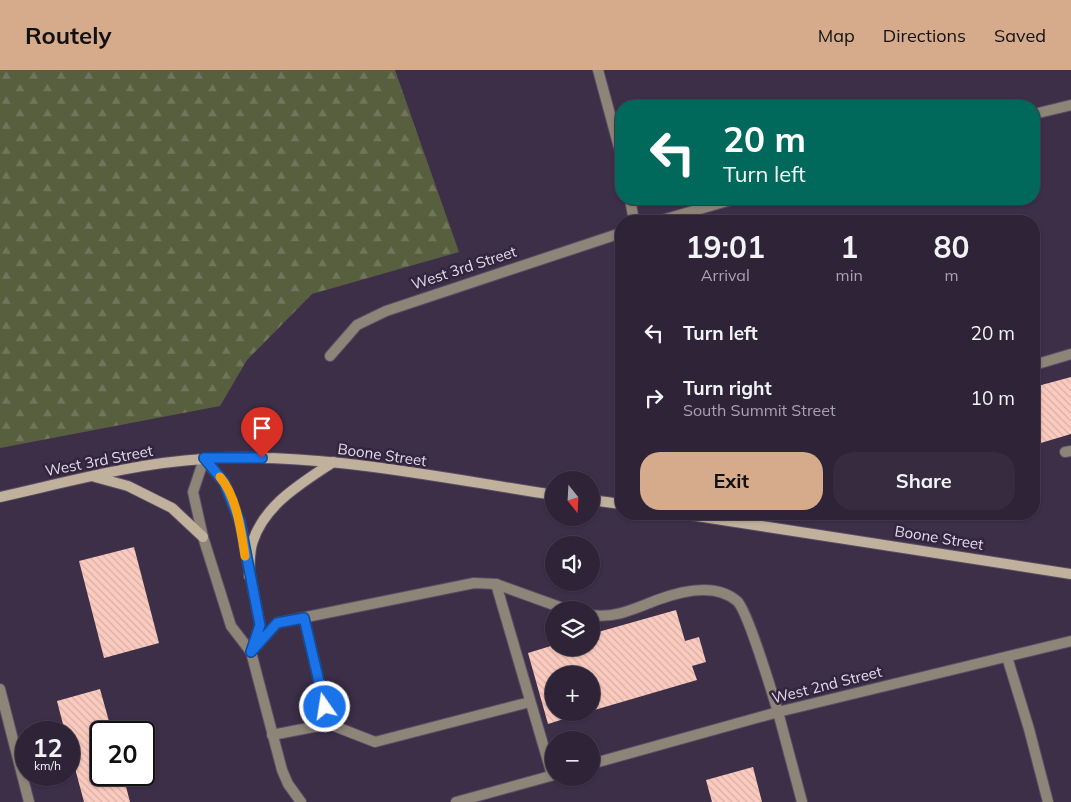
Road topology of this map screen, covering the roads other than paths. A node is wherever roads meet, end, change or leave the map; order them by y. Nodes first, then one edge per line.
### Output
1 (598, 70) edge
2 (1071, 105) edge
3 (1040, 113) edge
4 (615, 133) edge
5 (714, 205) edge
6 (679, 215) edge
7 (615, 235) edge
8 (1071, 354) edge
9 (330, 356) dead end
10 (1040, 363) edge
11 (204, 458) junction
12 (332, 462) junction
13 (94, 476) junction
14 (545, 494) edge
15 (0, 497) edge
16 (600, 501) edge
17 (615, 503) edge
18 (723, 520) edge
19 (203, 538) junction
20 (1071, 574) edge
21 (249, 576) junction
22 (496, 584) junction
23 (545, 602) edge
24 (600, 616) edge
25 (304, 618) junction
26 (1071, 641) edge
27 (251, 652) junction
28 (1007, 656) junction
29 (0, 689) edge
30 (530, 702) junction
31 (778, 712) junction
32 (329, 724) junction
33 (272, 735) junction
34 (545, 750) edge
35 (600, 761) edge
36 (545, 777) edge
37 (29, 802) edge
38 (301, 802) edge
39 (456, 802) edge
40 (802, 802) edge
41 (1048, 802) edge

1 - 4 street
2 - 3 street
5 - 6 street
7 - 9 street, West 3rd Street
8 - 10 street
11 - 12 main road, Boone Street
11 - 13 main road, West 3rd Street
11 - 19 street
11 - 21 street
12 - 14 main road, Boone Street
12 - 21 main road
13 - 15 main road, West 3rd Street
13 - 19 main road
16 - 17 main road
18 - 20 main road, Boone Street
19 - 27 street
21 - 27 street
22 - 23 street
22 - 25 street
22 - 30 street
24 - 31 street
25 - 27 street
25 - 32 street
26 - 28 street, West 2nd Street
27 - 33 street
28 - 31 street, West 2nd Street
28 - 41 street
29 - 37 street
30 - 32 street
30 - 34 street
31 - 35 street, West 2nd Street
31 - 40 street
32 - 33 street
33 - 38 street
36 - 39 street

